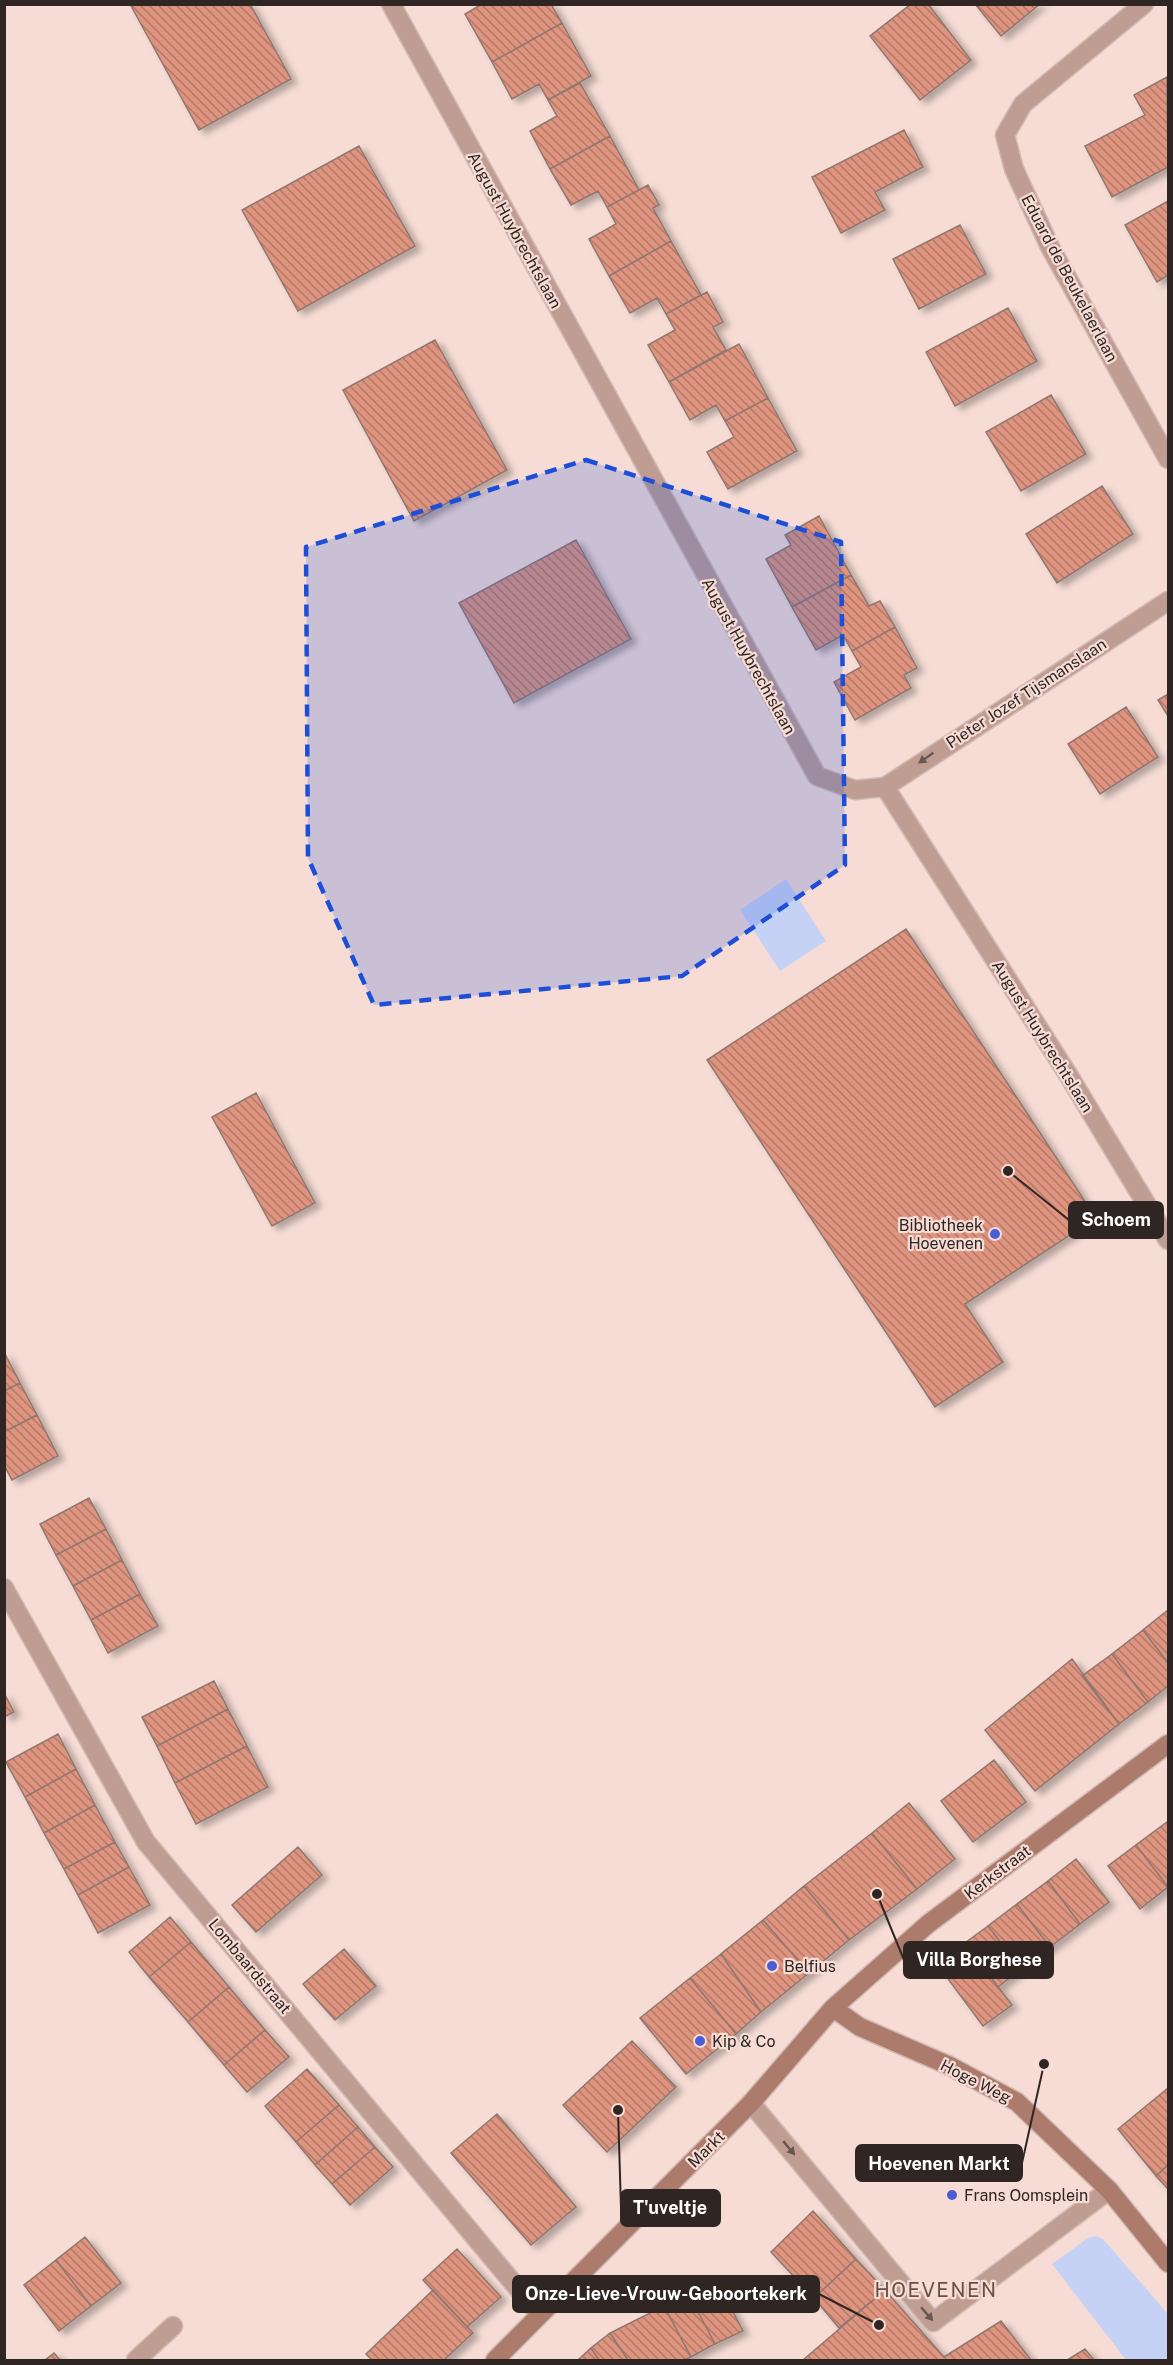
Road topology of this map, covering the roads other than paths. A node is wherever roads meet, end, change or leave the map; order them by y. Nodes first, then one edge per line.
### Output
1 (391, 4) edge
2 (1144, 4) edge
3 (1168, 459) edge
4 (1168, 601) edge
5 (885, 787) junction
6 (1168, 1240) edge
7 (4, 1588) edge
8 (1168, 1744) edge
9 (834, 2008) junction
10 (751, 2103) junction
11 (1109, 2190) junction
12 (1168, 2263) edge
13 (539, 2314) junction
14 (173, 2326) dead end
15 (136, 2361) edge
16 (495, 2361) edge

1 - 5 street, August Huybrechtslaan
2 - 3 street, Eduard de Beukelaerlaan
4 -> 5 street, Pieter Jozef Tijsmanslaan
5 - 6 street, August Huybrechtslaan
7 - 13 street, Lombaardstraat
8 - 9 main road, Kerkstraat
9 - 10 main road, Markt
9 - 11 main road, Hoge Weg
10 -> 11 street
10 - 13 main road, Markt
11 - 12 main road, Hoge Weg
13 - 16 main road, Markt
14 - 15 street

